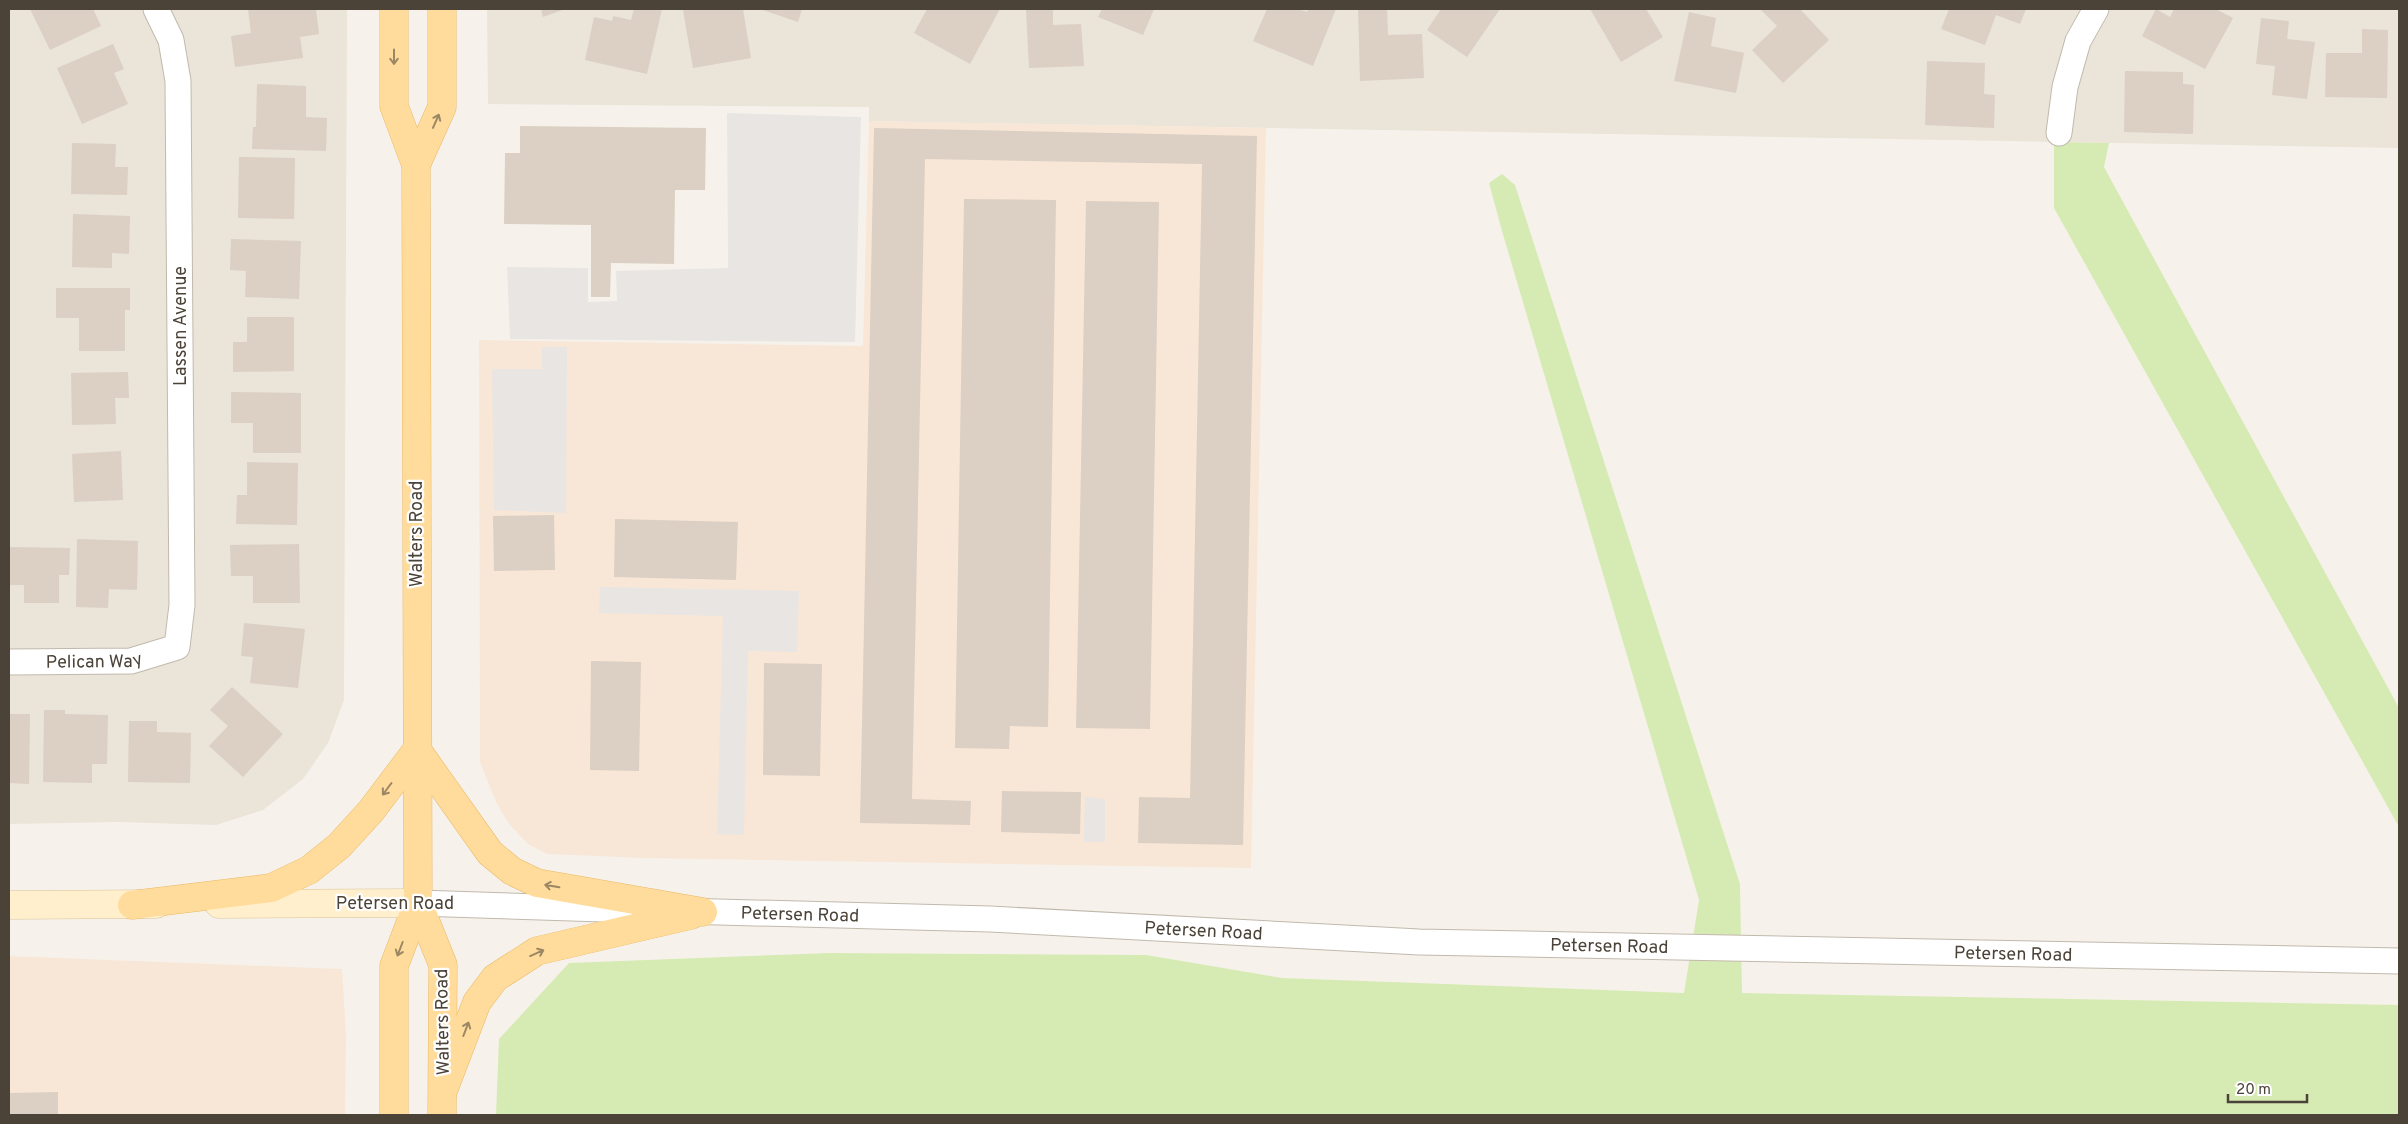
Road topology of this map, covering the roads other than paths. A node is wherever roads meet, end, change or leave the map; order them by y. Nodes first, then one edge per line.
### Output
1 (156, 9) edge
2 (394, 9) edge
3 (442, 9) edge
4 (2096, 9) edge
5 (2059, 133) dead end
6 (416, 165) junction
7 (177, 647) joint
8 (9, 662) edge
9 (416, 750) junction
10 (418, 903) junction
11 (9, 905) edge
12 (132, 905) junction
13 (703, 912) junction
14 (2399, 961) edge
15 (443, 1103) edge
16 (394, 1115) edge

1 - 7 street, Lassen Avenue
2 -> 6 main road, Walters Road
6 -> 3 main road, Walters Road
4 - 5 street
6 - 9 main road, Walters Road
7 - 8 street, Pelican Way
9 - 10 main road, Walters Road
9 -> 12 main road
13 -> 9 main road
10 - 12 street, Petersen Road
10 - 13 street, Petersen Road
10 - 15 main road, Walters Road
10 -> 16 main road, Walters Road
11 - 12 street, Petersen Road
13 - 14 street, Petersen Road
15 -> 13 main road

